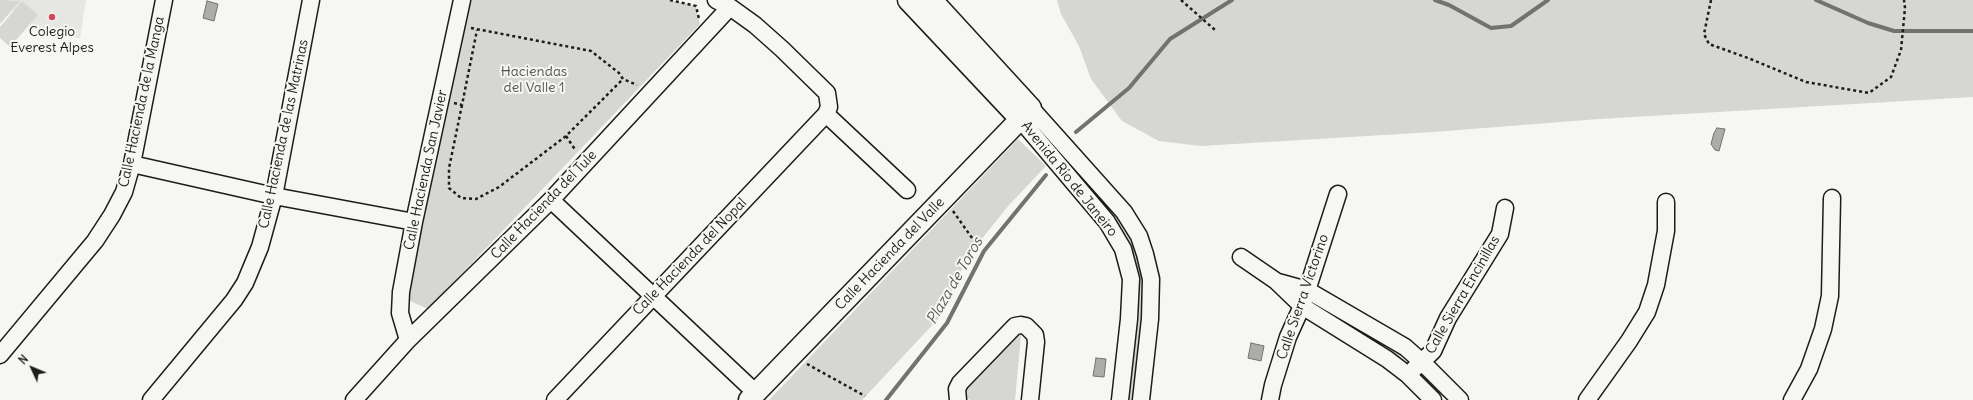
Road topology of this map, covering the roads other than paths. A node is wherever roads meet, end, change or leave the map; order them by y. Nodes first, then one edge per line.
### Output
1 (164, 0) edge
2 (311, 0) edge
3 (462, 0) edge
4 (716, 0) edge
5 (908, 0) edge
6 (932, 0) edge
7 (730, 7) junction
8 (1026, 113) junction
9 (826, 114) junction
10 (132, 164) junction
11 (907, 190) dead end
12 (1338, 194) dead end
13 (274, 196) junction
14 (1832, 198) dead end
15 (551, 200) junction
16 (1666, 202) dead end
17 (1505, 208) dead end
18 (414, 222) junction
19 (1241, 257) dead end
20 (1276, 281) junction
21 (1307, 290) junction
22 (653, 297) junction
23 (1302, 306) junction
24 (408, 340) junction
25 (0, 355) edge
26 (1422, 362) junction
27 (1408, 375) junction
28 (752, 396) edge
29 (151, 400) edge
30 (354, 400) edge
31 (555, 400) edge
32 (958, 400) edge
33 (1030, 400) edge
34 (1120, 400) edge
35 (1141, 400) edge
36 (1270, 400) edge
37 (1433, 400) edge
38 (1460, 400) edge
39 (1587, 400) edge
40 (1792, 400) edge

1 - 10 street, Calle Hacienda de la Manga
2 - 13 street, Calle Hacienda de las Matrinas
3 - 18 street, Calle Hacienda San Javier
4 - 7 street
5 - 8 main road, Avenida Río de Janeiro
6 - 8 main road, Avenida Río de Janeiro
7 - 9 street
7 - 15 street, Calle Hacienda del Tule
8 - 28 main road, Calle Hacienda del Valle
8 - 34 street, Avenida Río de Janeiro
8 - 35 street, Avenida Río de Janeiro
9 - 11 street
9 - 22 street, Calle Hacienda del Nopal
10 - 13 street
10 - 25 street, Calle Hacienda de la Manga
12 - 21 street, Calle Sierra Victorino
13 - 18 street
13 - 29 street, Calle Hacienda de las Matrinas
14 - 40 street
15 - 22 street
15 - 24 street, Calle Hacienda del Tule
16 - 39 street
17 - 26 street, Calle Sierra Encinillas
18 - 24 street, Calle Hacienda San Javier
19 - 20 street
20 - 21 street
20 - 23 street
21 - 23 street, Calle Sierra Victorino
21 - 26 street
22 - 28 street
22 - 31 street, Calle Hacienda del Nopal
23 - 27 street
23 - 36 street, Calle Sierra Victorino
24 - 30 street, Calle Hacienda del Tule
26 - 27 street, Calle Sierra Encinillas
26 - 38 street
27 - 37 street
32 - 33 street

